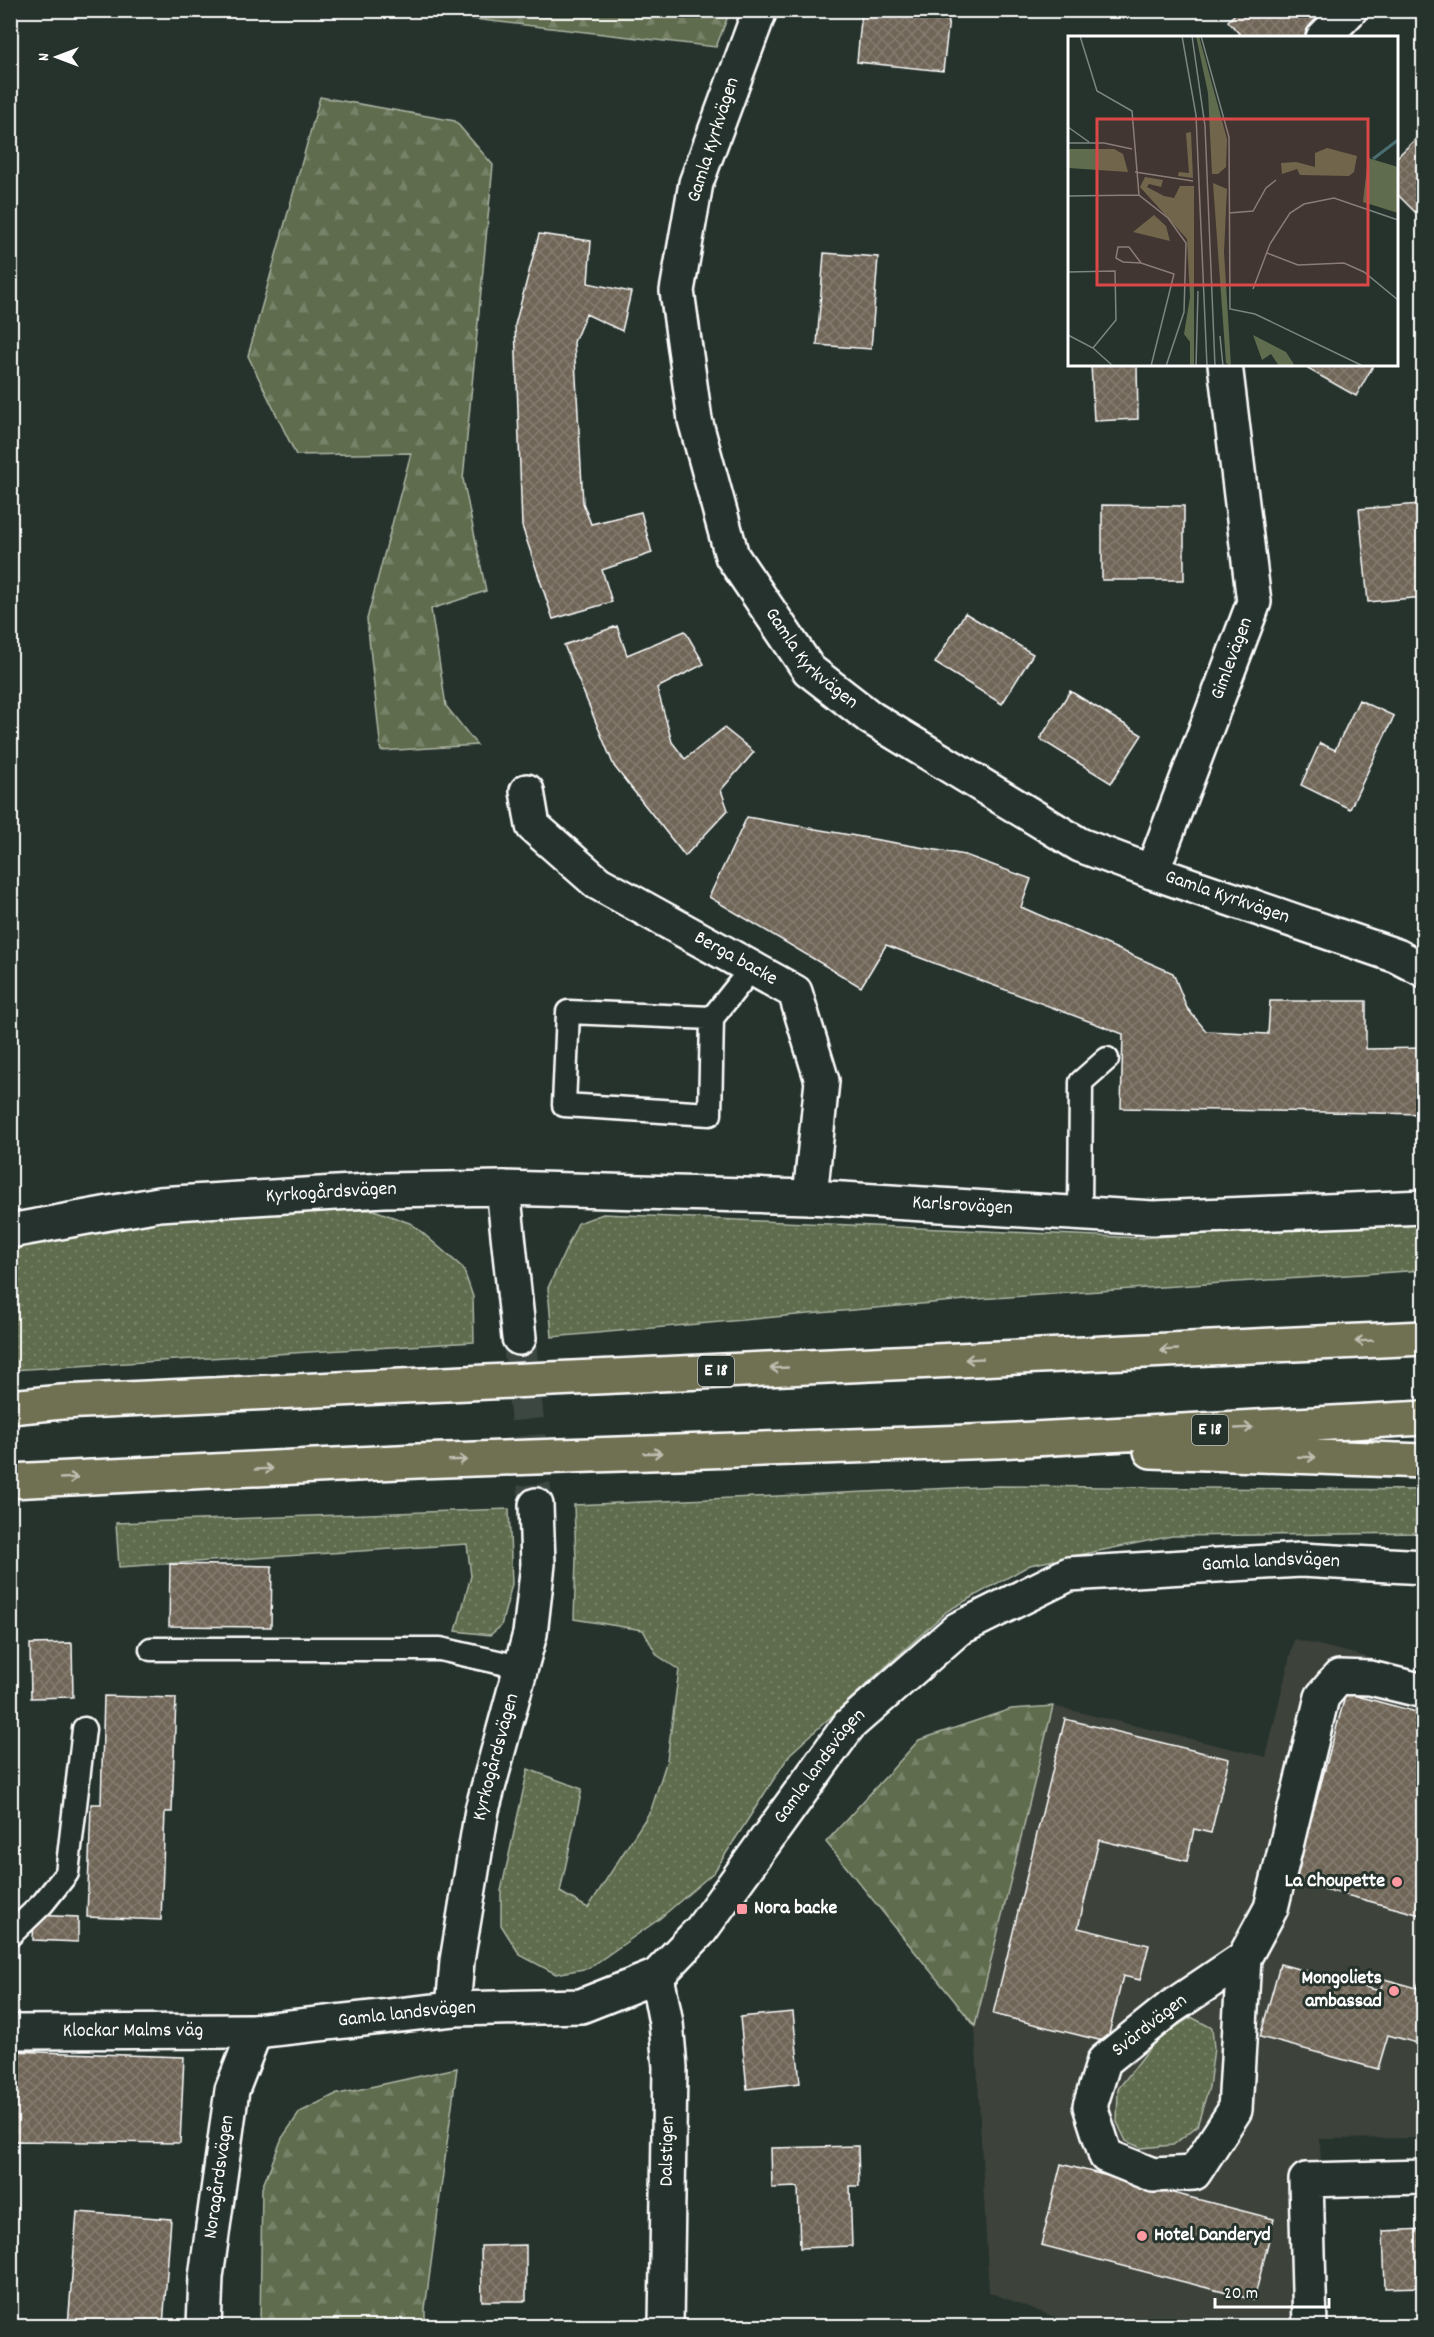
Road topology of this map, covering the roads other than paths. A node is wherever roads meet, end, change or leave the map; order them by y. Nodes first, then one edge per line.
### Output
1 (760, 10) edge
2 (1350, 10) edge
3 (1325, 36) edge
4 (1225, 366) edge
5 (527, 791) dead end
6 (1152, 872) junction
7 (752, 968) junction
8 (1424, 970) edge
9 (712, 1018) junction
10 (1107, 1059) dead end
11 (503, 1188) junction
12 (810, 1197) junction
13 (1424, 1207) edge
14 (1080, 1214) junction
15 (10, 1231) edge
16 (519, 1338) tunnel mouth
17 (1423, 1338) edge
18 (10, 1407) edge
19 (1424, 1418) edge
20 (997, 1441) junction
21 (1424, 1461) edge
22 (10, 1481) edge
23 (536, 1505) tunnel mouth
24 (1424, 1568) edge
25 (151, 1649) dead end
26 (520, 1667) junction
27 (1424, 1692) edge
28 (84, 1730) dead end
29 (10, 1935) edge
30 (1244, 1958) junction
31 (657, 1976) junction
32 (453, 2009) junction
33 (255, 2031) junction
34 (10, 2032) edge
35 (1424, 2177) edge
36 (204, 2326) edge
37 (666, 2326) edge
38 (1310, 2326) edge

1 - 6 street, Gamla Kyrkvägen
2 - 3 street
4 - 6 street, Gimlevägen
5 - 7 street, Berga backe
6 - 8 street, Gamla Kyrkvägen
7 - 9 lane
7 - 12 street, Berga backe
9 - 9 lane
10 - 14 lane
11 - 12 street, Karlsrovägen
11 - 15 street, Kyrkogårdsvägen
11 - 16 street
12 - 14 street, Karlsrovägen
13 - 14 street, Karlsrovägen
17 -> 18 highway, E 18
20 -> 19 highway, E 18
20 -> 21 highway
22 -> 20 highway, E 18
23 - 26 street, Kyrkogårdsvägen
24 - 31 street, Gamla landsvägen
25 - 26 lane
26 - 32 street, Kyrkogårdsvägen
27 - 30 street, Svärdvägen
28 - 29 lane
30 - 30 street, Svärdvägen
31 - 32 street, Gamla landsvägen
31 - 37 street, Dalstigen
32 - 33 street, Gamla landsvägen
33 - 34 street, Klockar Malms väg
33 - 36 street, Noragårdsvägen
35 - 38 street

